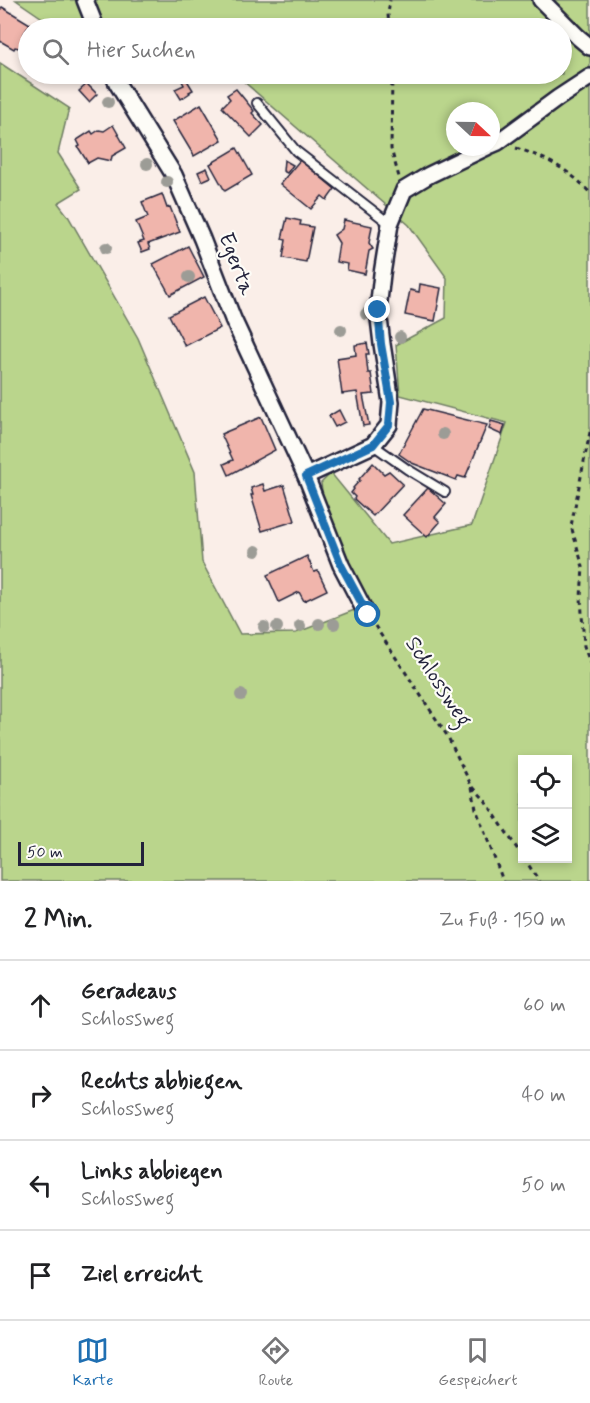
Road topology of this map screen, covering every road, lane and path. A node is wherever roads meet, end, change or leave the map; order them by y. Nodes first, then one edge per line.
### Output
1 (85, 0) edge
2 (390, 0) edge
3 (540, 0) edge
4 (92, 18) edge
5 (388, 18) edge
6 (559, 18) edge
7 (572, 30) edge
8 (590, 47) edge
9 (590, 77) edge
10 (118, 84) edge
11 (392, 84) edge
12 (257, 103) dead end
13 (500, 139) edge
14 (500, 146) edge
15 (470, 156) edge
16 (404, 190) junction
17 (590, 193) edge
18 (390, 224) junction
19 (590, 432) edge
20 (373, 445) junction
21 (306, 476) junction
22 (444, 492) dead end
23 (368, 615) joint
24 (590, 663) edge
25 (471, 785) junction
26 (518, 850) edge
27 (527, 863) edge
28 (503, 881) edge
29 (539, 881) edge

1 - 4 street
2 - 5 path
3 - 6 street
7 - 8 street
9 - 13 street
10 - 21 street, Egerta
11 - 16 path
12 - 18 lane
14 - 17 path
15 - 16 street
16 - 18 street
18 - 20 street
19 - 24 path
20 - 21 street
20 - 22 lane
21 - 23 street
23 - 25 path, Schlossweg
25 - 26 path, Schlossweg
25 - 28 path, Schlossweg
27 - 29 path, Schlossweg

